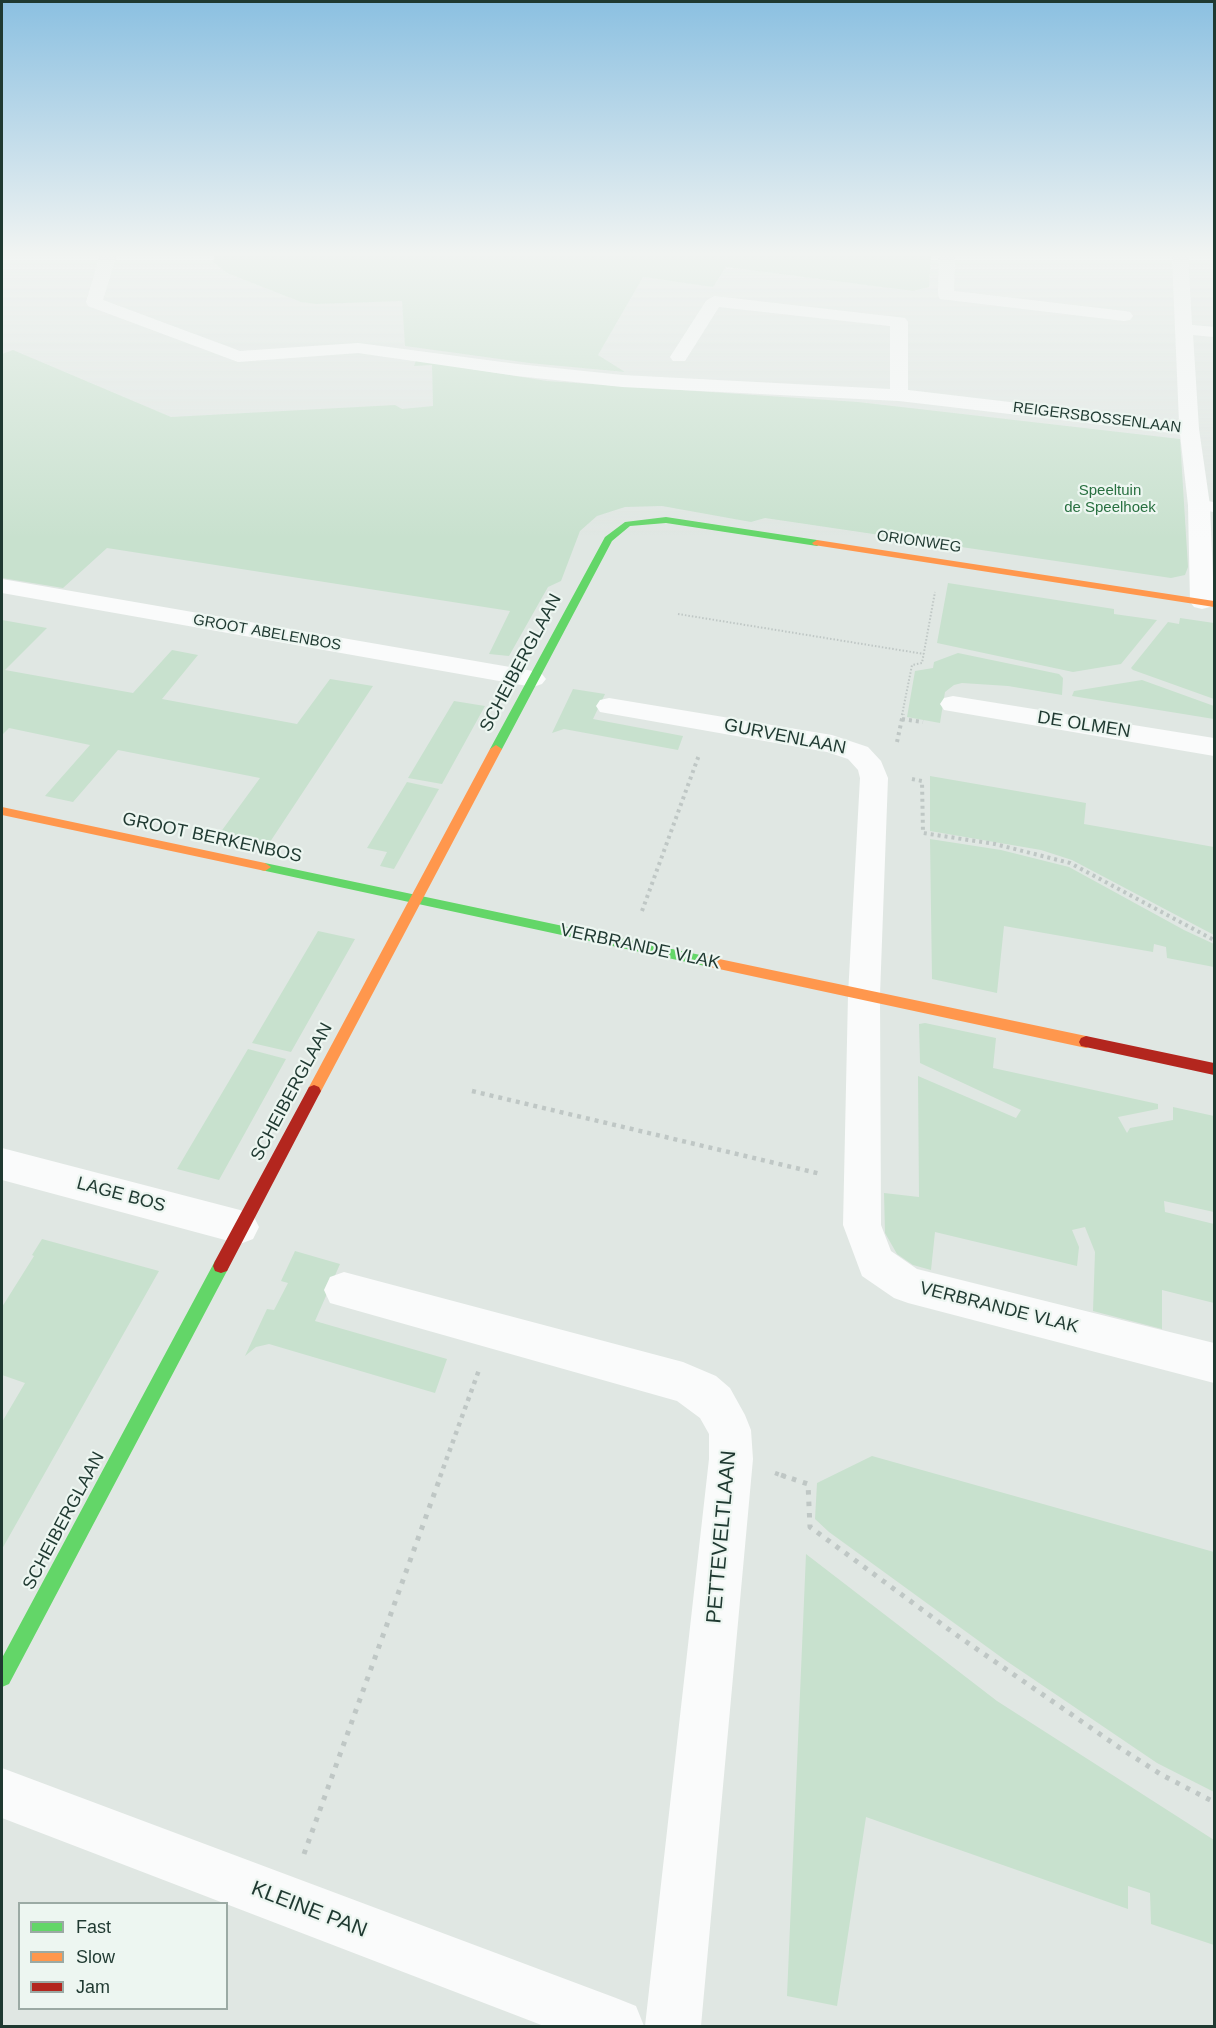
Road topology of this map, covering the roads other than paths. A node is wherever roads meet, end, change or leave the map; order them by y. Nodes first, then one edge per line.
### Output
1 (221, 351) edge
2 (323, 351) edge
3 (377, 351) edge
4 (683, 351) edge
5 (898, 351) edge
6 (1186, 351) edge
7 (679, 357) dead end
8 (899, 395) junction
9 (1189, 429) junction
10 (1207, 506) edge
11 (621, 528) joint
12 (2, 586) edge
13 (1208, 603) edge
14 (534, 679) junction
15 (953, 704) dead end
16 (609, 706) dead end
17 (1215, 747) edge
18 (2, 811) edge
19 (416, 899) junction
20 (864, 995) junction
21 (1215, 1069) edge
22 (2, 1164) edge
23 (240, 1227) junction
24 (344, 1290) dead end
25 (1215, 1363) edge
26 (2, 1677) edge
27 (2, 1793) edge
28 (616, 2026) edge
29 (673, 2026) edge

1 - 2 street, REIGERSBOSSENLAAN
3 - 8 street, REIGERSBOSSENLAAN
4 - 7 street
5 - 8 street
6 - 9 street
8 - 9 street, REIGERSBOSSENLAAN
9 - 10 street
10 - 13 street
11 - 13 street, ORIONWEG
11 - 14 street, SCHEIBERGLAAN
12 - 14 street, GROOT ABELENBOS
14 - 19 street, SCHEIBERGLAAN
15 - 17 street, DE OLMEN
16 - 20 street, GURVENLAAN
18 - 19 street, GROOT BERKENBOS
19 - 20 street, VERBRANDE VLAK
19 - 23 street, SCHEIBERGLAAN
20 - 21 street, VERBRANDE VLAK
20 - 25 street, VERBRANDE VLAK
22 - 23 street, LAGE BOS
23 - 26 street, SCHEIBERGLAAN
24 - 29 street, PETTEVELTLAAN
27 - 28 street, KLEINE PAN

